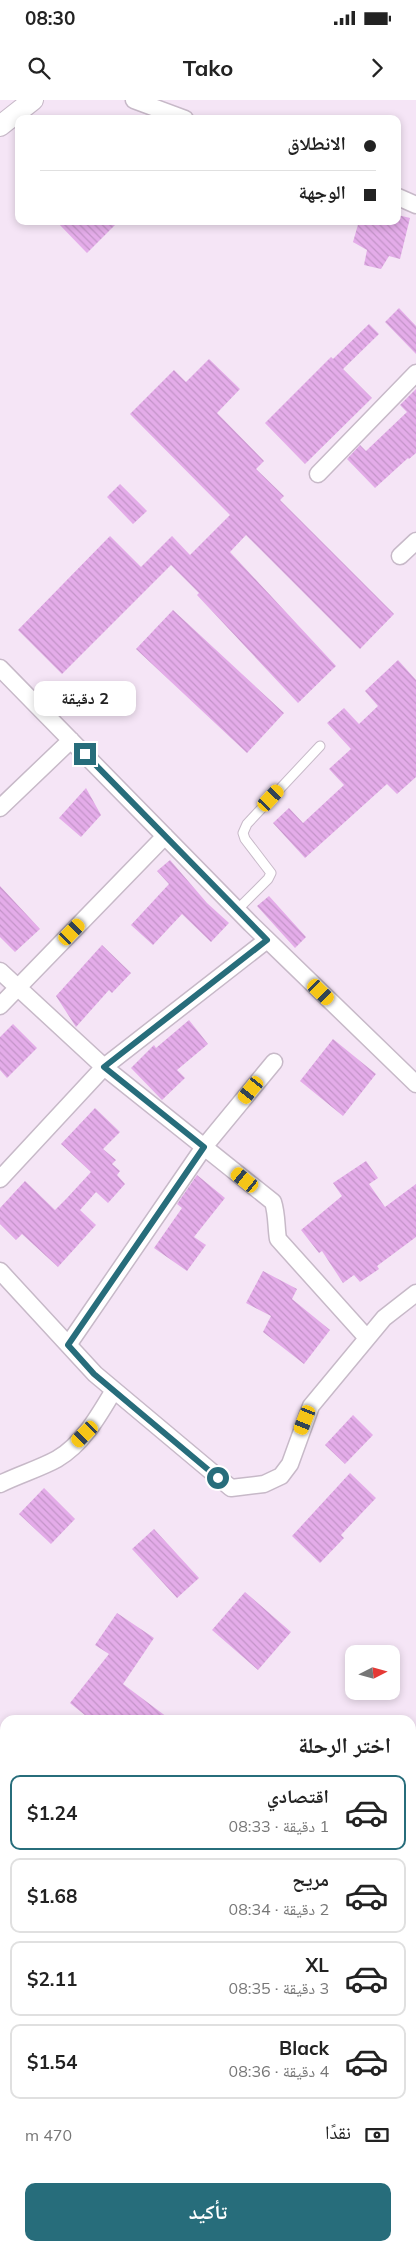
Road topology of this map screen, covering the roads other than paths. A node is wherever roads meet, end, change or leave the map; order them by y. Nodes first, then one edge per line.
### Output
1 (33, 100) edge
2 (134, 100) edge
3 (175, 115) edge
4 (0, 126) edge
5 (401, 198) edge
6 (416, 204) edge
7 (416, 373) edge
8 (318, 474) dead end
9 (416, 541) edge
10 (400, 556) dead end
11 (0, 668) edge
12 (71, 740) junction
13 (320, 746) dead end
14 (0, 808) edge
15 (165, 836) junction
16 (237, 910) junction
17 (267, 940) junction
18 (0, 971) edge
19 (18, 987) junction
20 (0, 1006) edge
21 (274, 1062) dead end
22 (104, 1067) junction
23 (416, 1084) edge
24 (204, 1147) junction
25 (0, 1179) edge
26 (0, 1271) edge
27 (416, 1293) edge
28 (367, 1338) junction
29 (68, 1345) junction
30 (114, 1390) junction
31 (0, 1484) edge

1 - 4 street
2 - 3 street
5 - 6 street
7 - 8 street
9 - 10 street
11 - 12 street
12 - 14 street
12 - 15 street
13 - 16 lane
15 - 16 street
15 - 19 street
16 - 17 street
17 - 22 street
17 - 23 street
18 - 19 street
19 - 20 street
19 - 22 street
21 - 24 street
22 - 24 street
22 - 25 street
24 - 28 street
24 - 29 street
26 - 29 street
27 - 28 street
28 - 30 street
29 - 30 street
30 - 31 street

